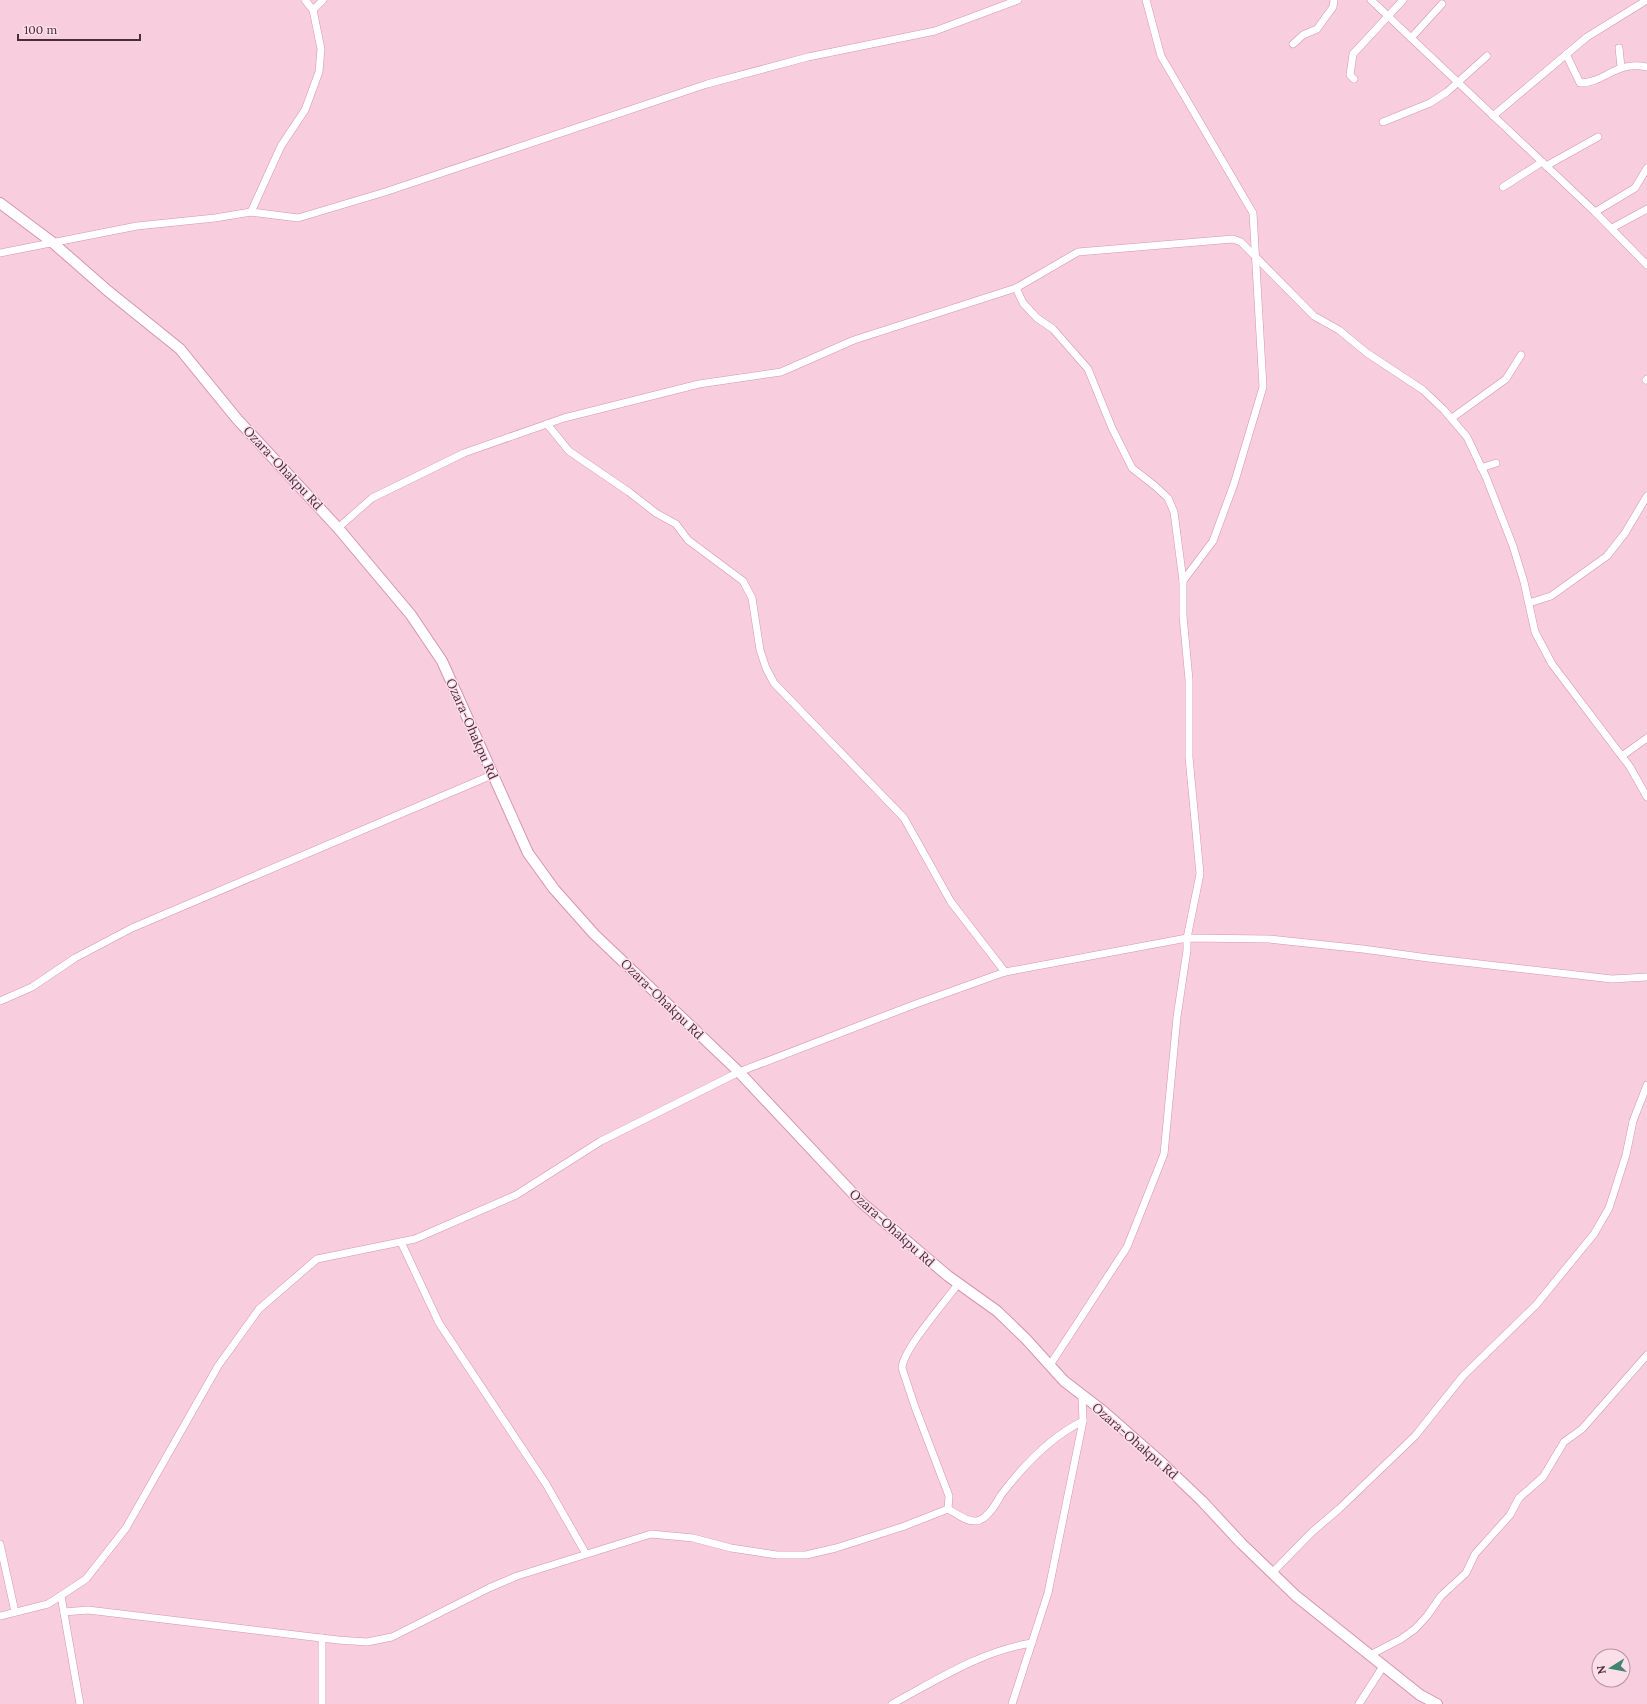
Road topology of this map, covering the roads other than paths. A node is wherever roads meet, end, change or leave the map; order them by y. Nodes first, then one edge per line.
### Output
1 (305, 0) edge
2 (323, 0) edge
3 (1018, 0) edge
4 (1146, 0) edge
5 (1334, 0) edge
6 (1371, 0) edge
7 (1403, 0) edge
8 (1647, 0) edge
9 (1442, 4) dead end
10 (313, 10) junction
11 (1389, 17) junction
12 (1411, 38) junction
13 (1293, 44) dead end
14 (1619, 48) dead end
15 (1566, 54) junction
16 (1487, 56) dead end
17 (1621, 67) junction
18 (1647, 67) edge
19 (1354, 78) dead end
20 (1457, 82) junction
21 (1492, 116) junction
22 (1383, 122) dead end
23 (1598, 137) dead end
24 (1544, 164) junction
25 (1647, 168) edge
26 (1503, 187) dead end
27 (0, 203) edge
28 (1647, 208) edge
29 (251, 212) junction
30 (1595, 212) junction
31 (1612, 228) junction
32 (52, 242) junction
33 (0, 253) edge
34 (1256, 257) junction
35 (1647, 265) edge
36 (1016, 288) junction
37 (1522, 356) dead end
38 (1452, 418) junction
39 (547, 424) junction
40 (1496, 463) dead end
41 (1482, 468) junction
42 (1647, 496) edge
43 (338, 528) junction
44 (1183, 581) junction
45 (1529, 603) junction
46 (1647, 738) edge
47 (1622, 756) junction
48 (492, 775) junction
49 (1647, 797) edge
50 (1187, 938) junction
51 (1005, 972) junction
52 (1647, 977) edge
53 (0, 1002) edge
54 (739, 1072) junction
55 (1647, 1085) edge
56 (401, 1242) junction
57 (958, 1284) junction
58 (1647, 1355) edge
59 (1050, 1365) junction
60 (1082, 1397) junction
61 (1083, 1421) junction
62 (948, 1509) junction
63 (0, 1544) edge
64 (586, 1554) junction
65 (1272, 1573) junction
66 (61, 1596) junction
67 (15, 1612) junction
68 (64, 1612) junction
69 (0, 1616) edge
70 (322, 1638) junction
71 (1032, 1643) junction
72 (1370, 1655) junction
73 (1384, 1665) junction
74 (80, 1704) edge
75 (322, 1704) edge
76 (892, 1704) edge
77 (1012, 1704) edge
78 (1359, 1704) edge
79 (1436, 1704) edge

1 - 10 street
2 - 10 street
3 - 29 street
4 - 34 street
5 - 13 street
6 - 11 street
7 - 11 street
8 - 15 street
9 - 12 street
10 - 29 street
11 - 12 street
11 - 19 street
12 - 20 street
14 - 17 street
15 - 17 street
15 - 21 street
16 - 20 street
17 - 18 street
20 - 21 street
20 - 22 street
21 - 24 street
23 - 24 street
24 - 26 street
24 - 30 street
25 - 30 street
27 - 32 main road, Ozara-Ohakpu Rd
28 - 31 street
29 - 32 street
30 - 31 street
31 - 35 street
32 - 33 street
32 - 43 main road, Ozara-Ohakpu Rd
34 - 36 street
34 - 38 street
34 - 44 street
36 - 39 street
36 - 44 street
37 - 38 street
38 - 41 street
39 - 43 street
39 - 51 street
40 - 41 street
41 - 45 street
42 - 45 street
43 - 48 main road, Ozara-Ohakpu Rd
44 - 50 street
45 - 47 street
46 - 47 street
47 - 49 street
48 - 53 street
48 - 54 main road, Ozara-Ohakpu Rd
50 - 51 street
50 - 52 street
50 - 59 street
51 - 54 street
54 - 56 street
54 - 57 main road, Ozara-Ohakpu Rd
55 - 65 street
56 - 64 street
56 - 66 street
57 - 59 main road, Ozara-Ohakpu Rd
57 - 62 street
58 - 72 street
59 - 60 main road, Ozara-Ohakpu Rd
60 - 61 street
60 - 65 main road, Ozara-Ohakpu Rd
61 - 62 street
61 - 71 street
62 - 64 street
63 - 67 street
64 - 70 street
65 - 72 main road, Ozara-Ohakpu Rd
66 - 67 street
66 - 68 street
67 - 69 street
68 - 70 street
68 - 74 street
70 - 75 street
71 - 76 street
71 - 77 street
72 - 73 main road, Ozara-Ohakpu Rd
73 - 78 street
73 - 79 main road, Ozara-Ohakpu Rd

